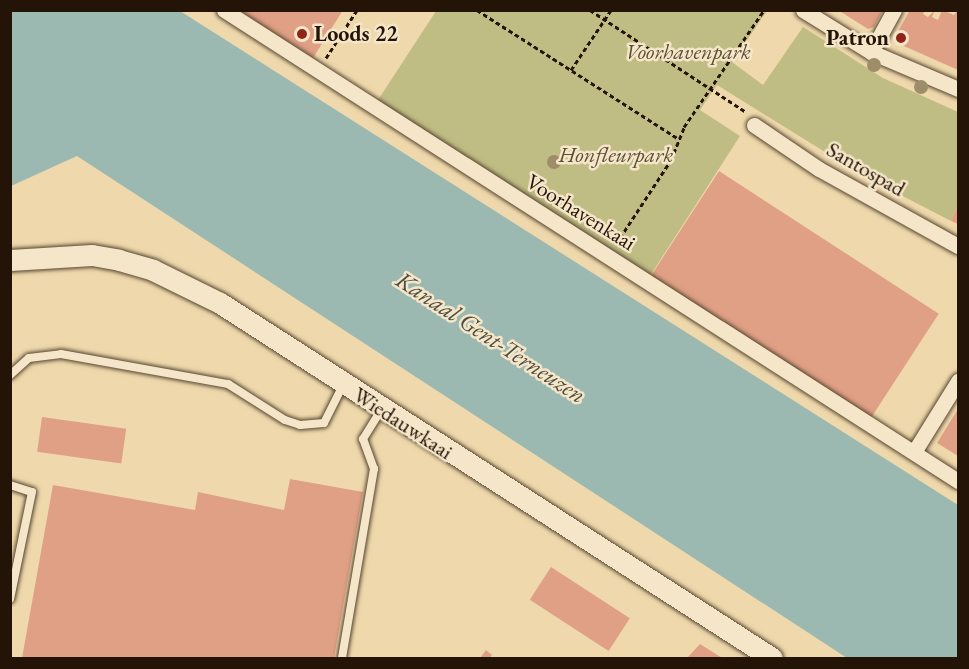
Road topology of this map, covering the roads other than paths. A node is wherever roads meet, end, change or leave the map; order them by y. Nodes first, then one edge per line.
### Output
1 (224, 10) edge
2 (803, 10) edge
3 (894, 10) edge
4 (871, 52) junction
5 (958, 89) edge
6 (753, 125) road end
7 (958, 246) edge
8 (10, 260) edge
9 (10, 375) edge
10 (958, 381) edge
11 (343, 384) junction
12 (382, 409) junction
13 (914, 452) junction
14 (958, 481) edge
15 (10, 485) edge
16 (10, 599) edge
17 (342, 658) edge
18 (772, 658) edge

1 - 13 street, Voorhavenkaai
2 - 4 street
3 - 4 street
4 - 5 street
6 - 7 street, Santospad
8 - 11 main road, Wiedauwkaai
9 - 11 lane
10 - 13 street
11 - 12 main road, Wiedauwkaai
12 - 17 lane
12 - 18 main road, Wiedauwkaai
13 - 14 street, Voorhavenkaai
15 - 16 lane

